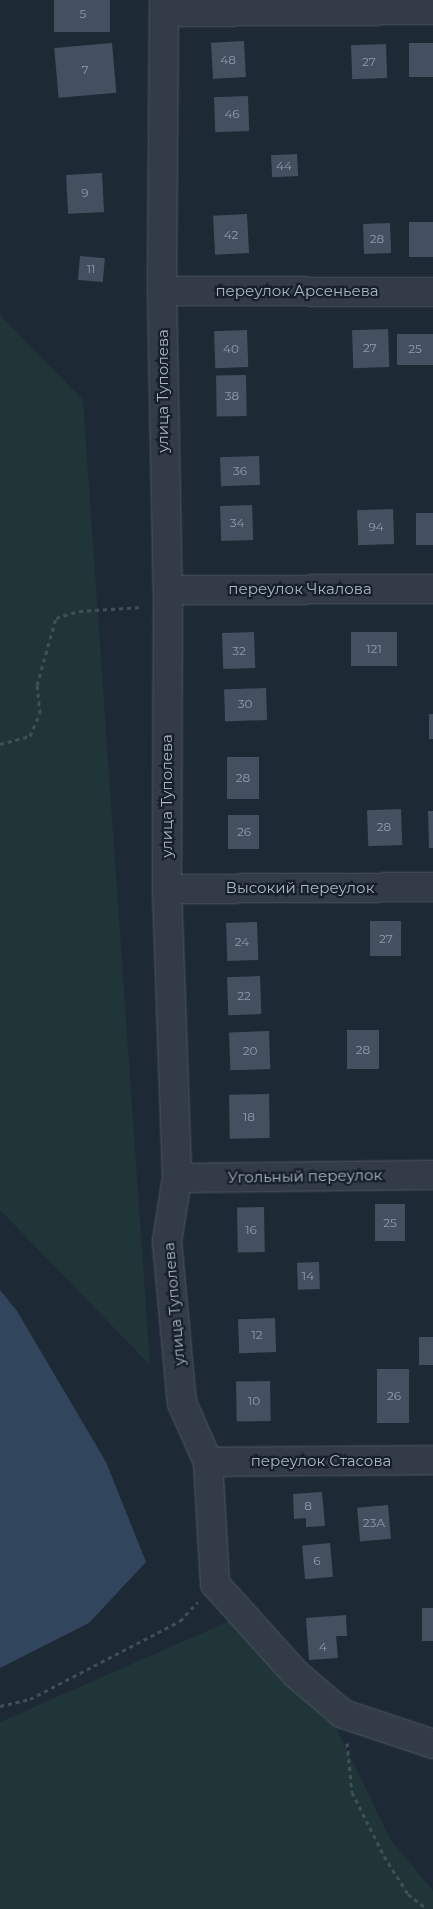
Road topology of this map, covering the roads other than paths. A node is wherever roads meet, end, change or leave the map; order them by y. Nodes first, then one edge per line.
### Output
1 (164, 6) edge
2 (433, 10) edge
3 (162, 291) junction
4 (433, 292) edge
5 (433, 589) edge
6 (168, 595) junction
7 (433, 887) edge
8 (167, 889) junction
9 (433, 1175) edge
10 (177, 1178) junction
11 (433, 1460) edge
12 (208, 1462) junction
13 (433, 1744) edge

1 - 2 street
1 - 3 street, улица Туполева
3 - 4 street, переулок Арсеньева
3 - 6 street, улица Туполева
5 - 6 street, переулок Чкалова
6 - 8 street, улица Туполева
7 - 8 street, Высокий переулок
8 - 10 street, улица Туполева
9 - 10 street, Угольный переулок
10 - 12 street, улица Туполева
11 - 12 street, переулок Стасова
12 - 13 street, улица Туполева

